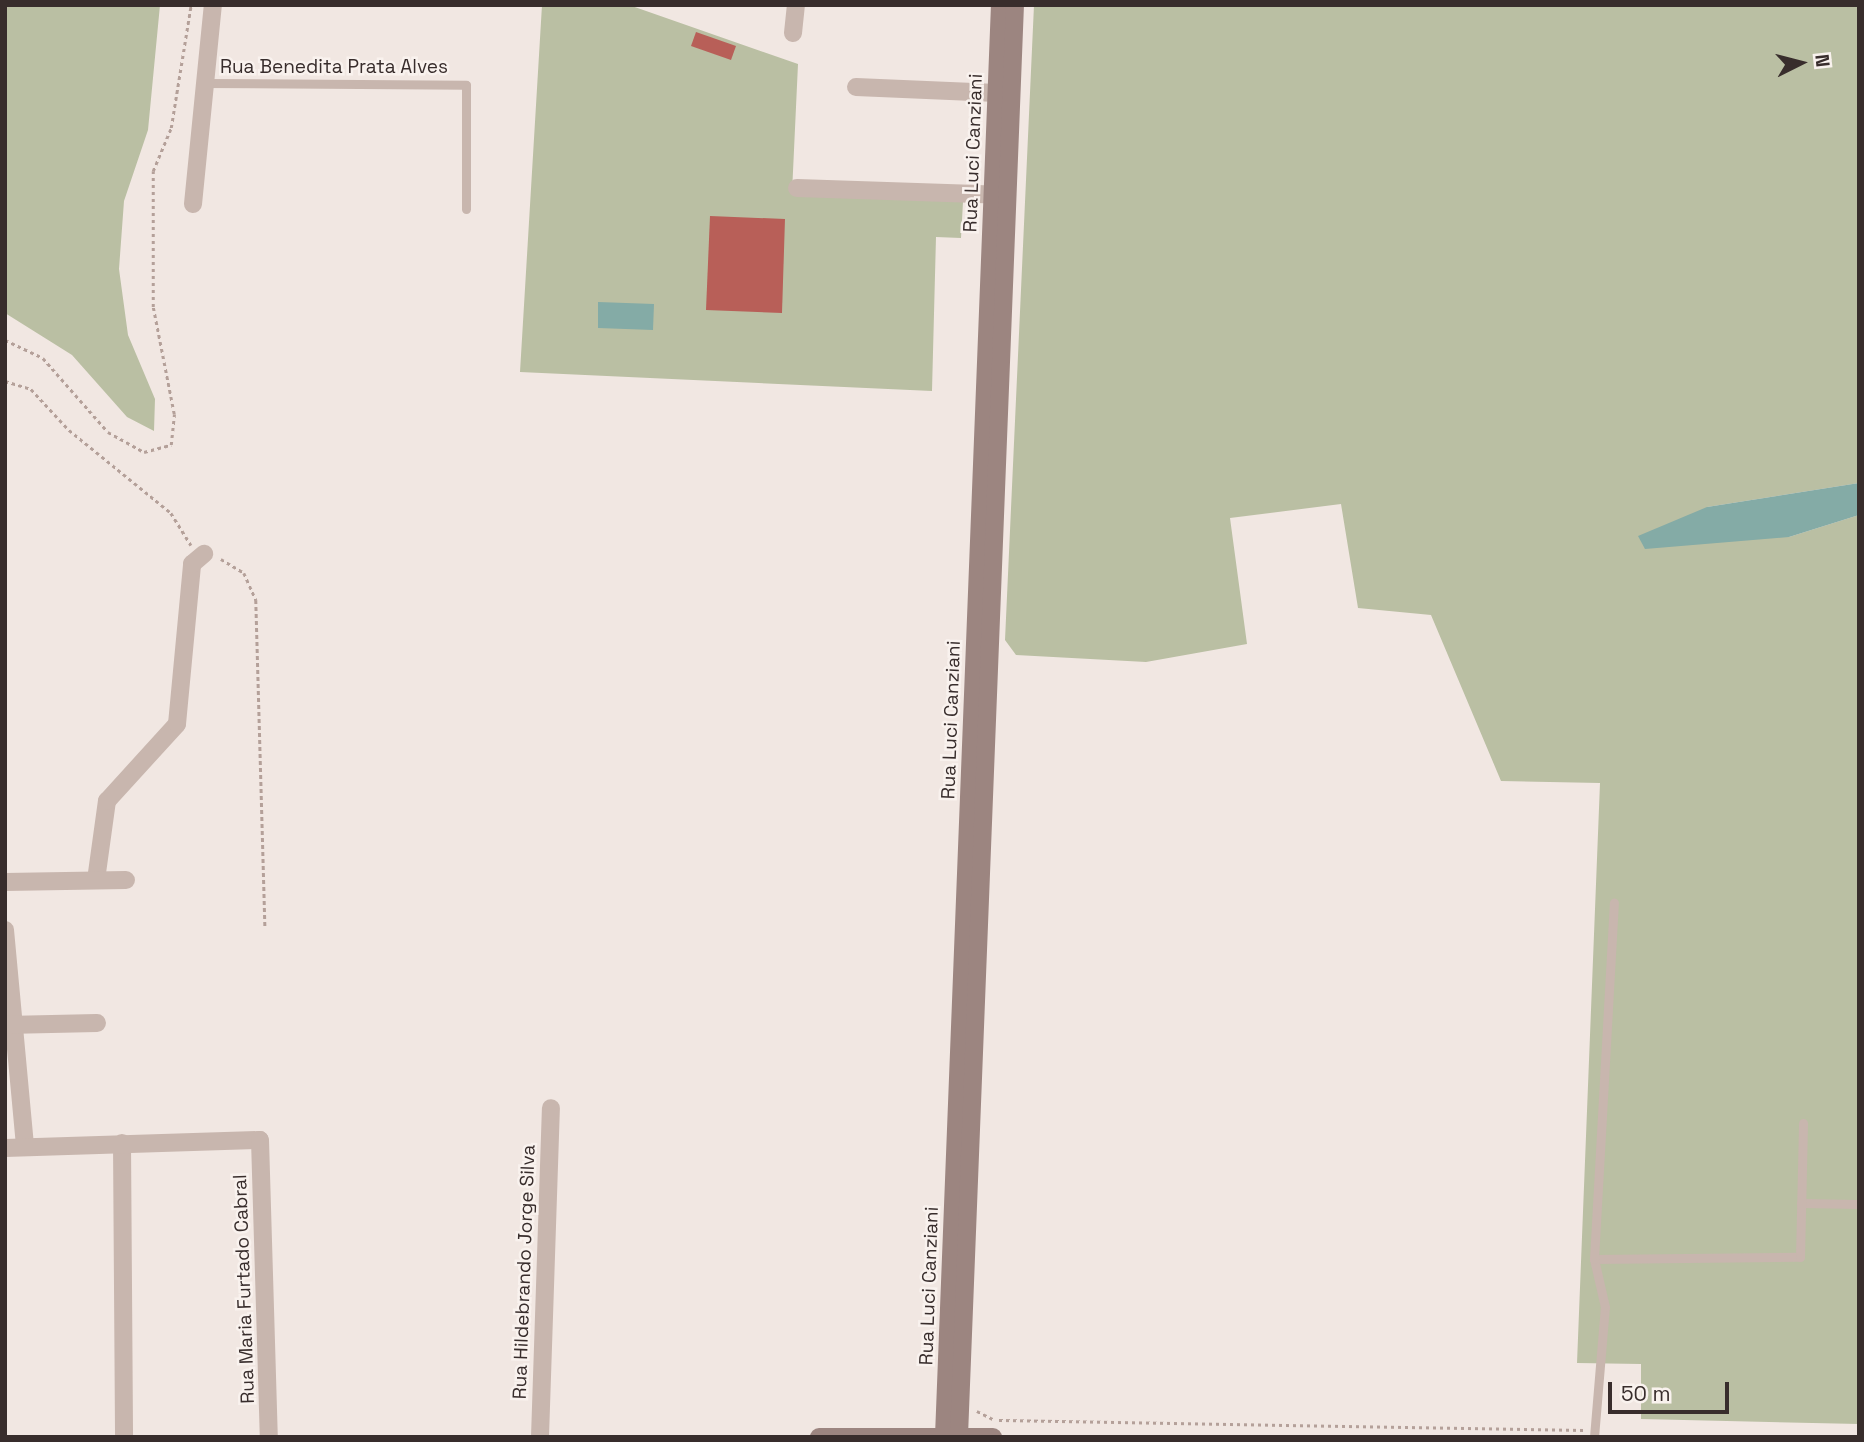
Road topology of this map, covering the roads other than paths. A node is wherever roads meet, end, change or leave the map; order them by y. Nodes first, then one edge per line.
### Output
1 (213, 5) edge
2 (796, 5) edge
3 (1000, 5) edge
4 (1015, 5) edge
5 (793, 33) dead end
6 (203, 83) junction
7 (856, 88) dead end
8 (997, 93) junction
9 (797, 188) dead end
10 (1000, 195) junction
11 (193, 204) dead end
12 (466, 209) dead end
13 (199, 555) road end
14 (96, 880) junction
15 (126, 880) dead end
16 (5, 882) edge
17 (1614, 903) dead end
18 (5, 930) edge
19 (97, 1023) dead end
20 (10, 1025) edge
21 (551, 1108) dead end
22 (1803, 1124) dead end
23 (122, 1143) junction
24 (24, 1147) junction
25 (5, 1148) edge
26 (1801, 1203) junction
27 (1859, 1204) edge
28 (1594, 1258) junction
29 (1595, 1434) edge
30 (951, 1436) edge
31 (124, 1437) edge
32 (269, 1437) edge
33 (540, 1437) edge
34 (819, 1437) edge
35 (993, 1437) edge

1 - 6 street
2 - 5 street
3 - 8 main road, Rua Luci Canziani
4 - 10 main road, Rua Luci Canziani
6 - 11 street
6 - 12 lane, Rua Benedita Prata Alves
7 - 8 street
8 - 10 main road, Rua Luci Canziani
9 - 10 street
10 - 30 main road, Rua Luci Canziani
13 - 14 street
14 - 15 street
14 - 16 street
17 - 28 lane
18 - 20 street
19 - 20 street
20 - 24 street
21 - 33 street, Rua Hildebrando Jorge Silva
22 - 26 lane
23 - 24 street
23 - 31 street
23 - 32 street, Rua Maria Furtado Cabral
24 - 25 street
26 - 27 lane
26 - 28 lane
28 - 29 lane
30 - 34 main road
30 - 35 main road

